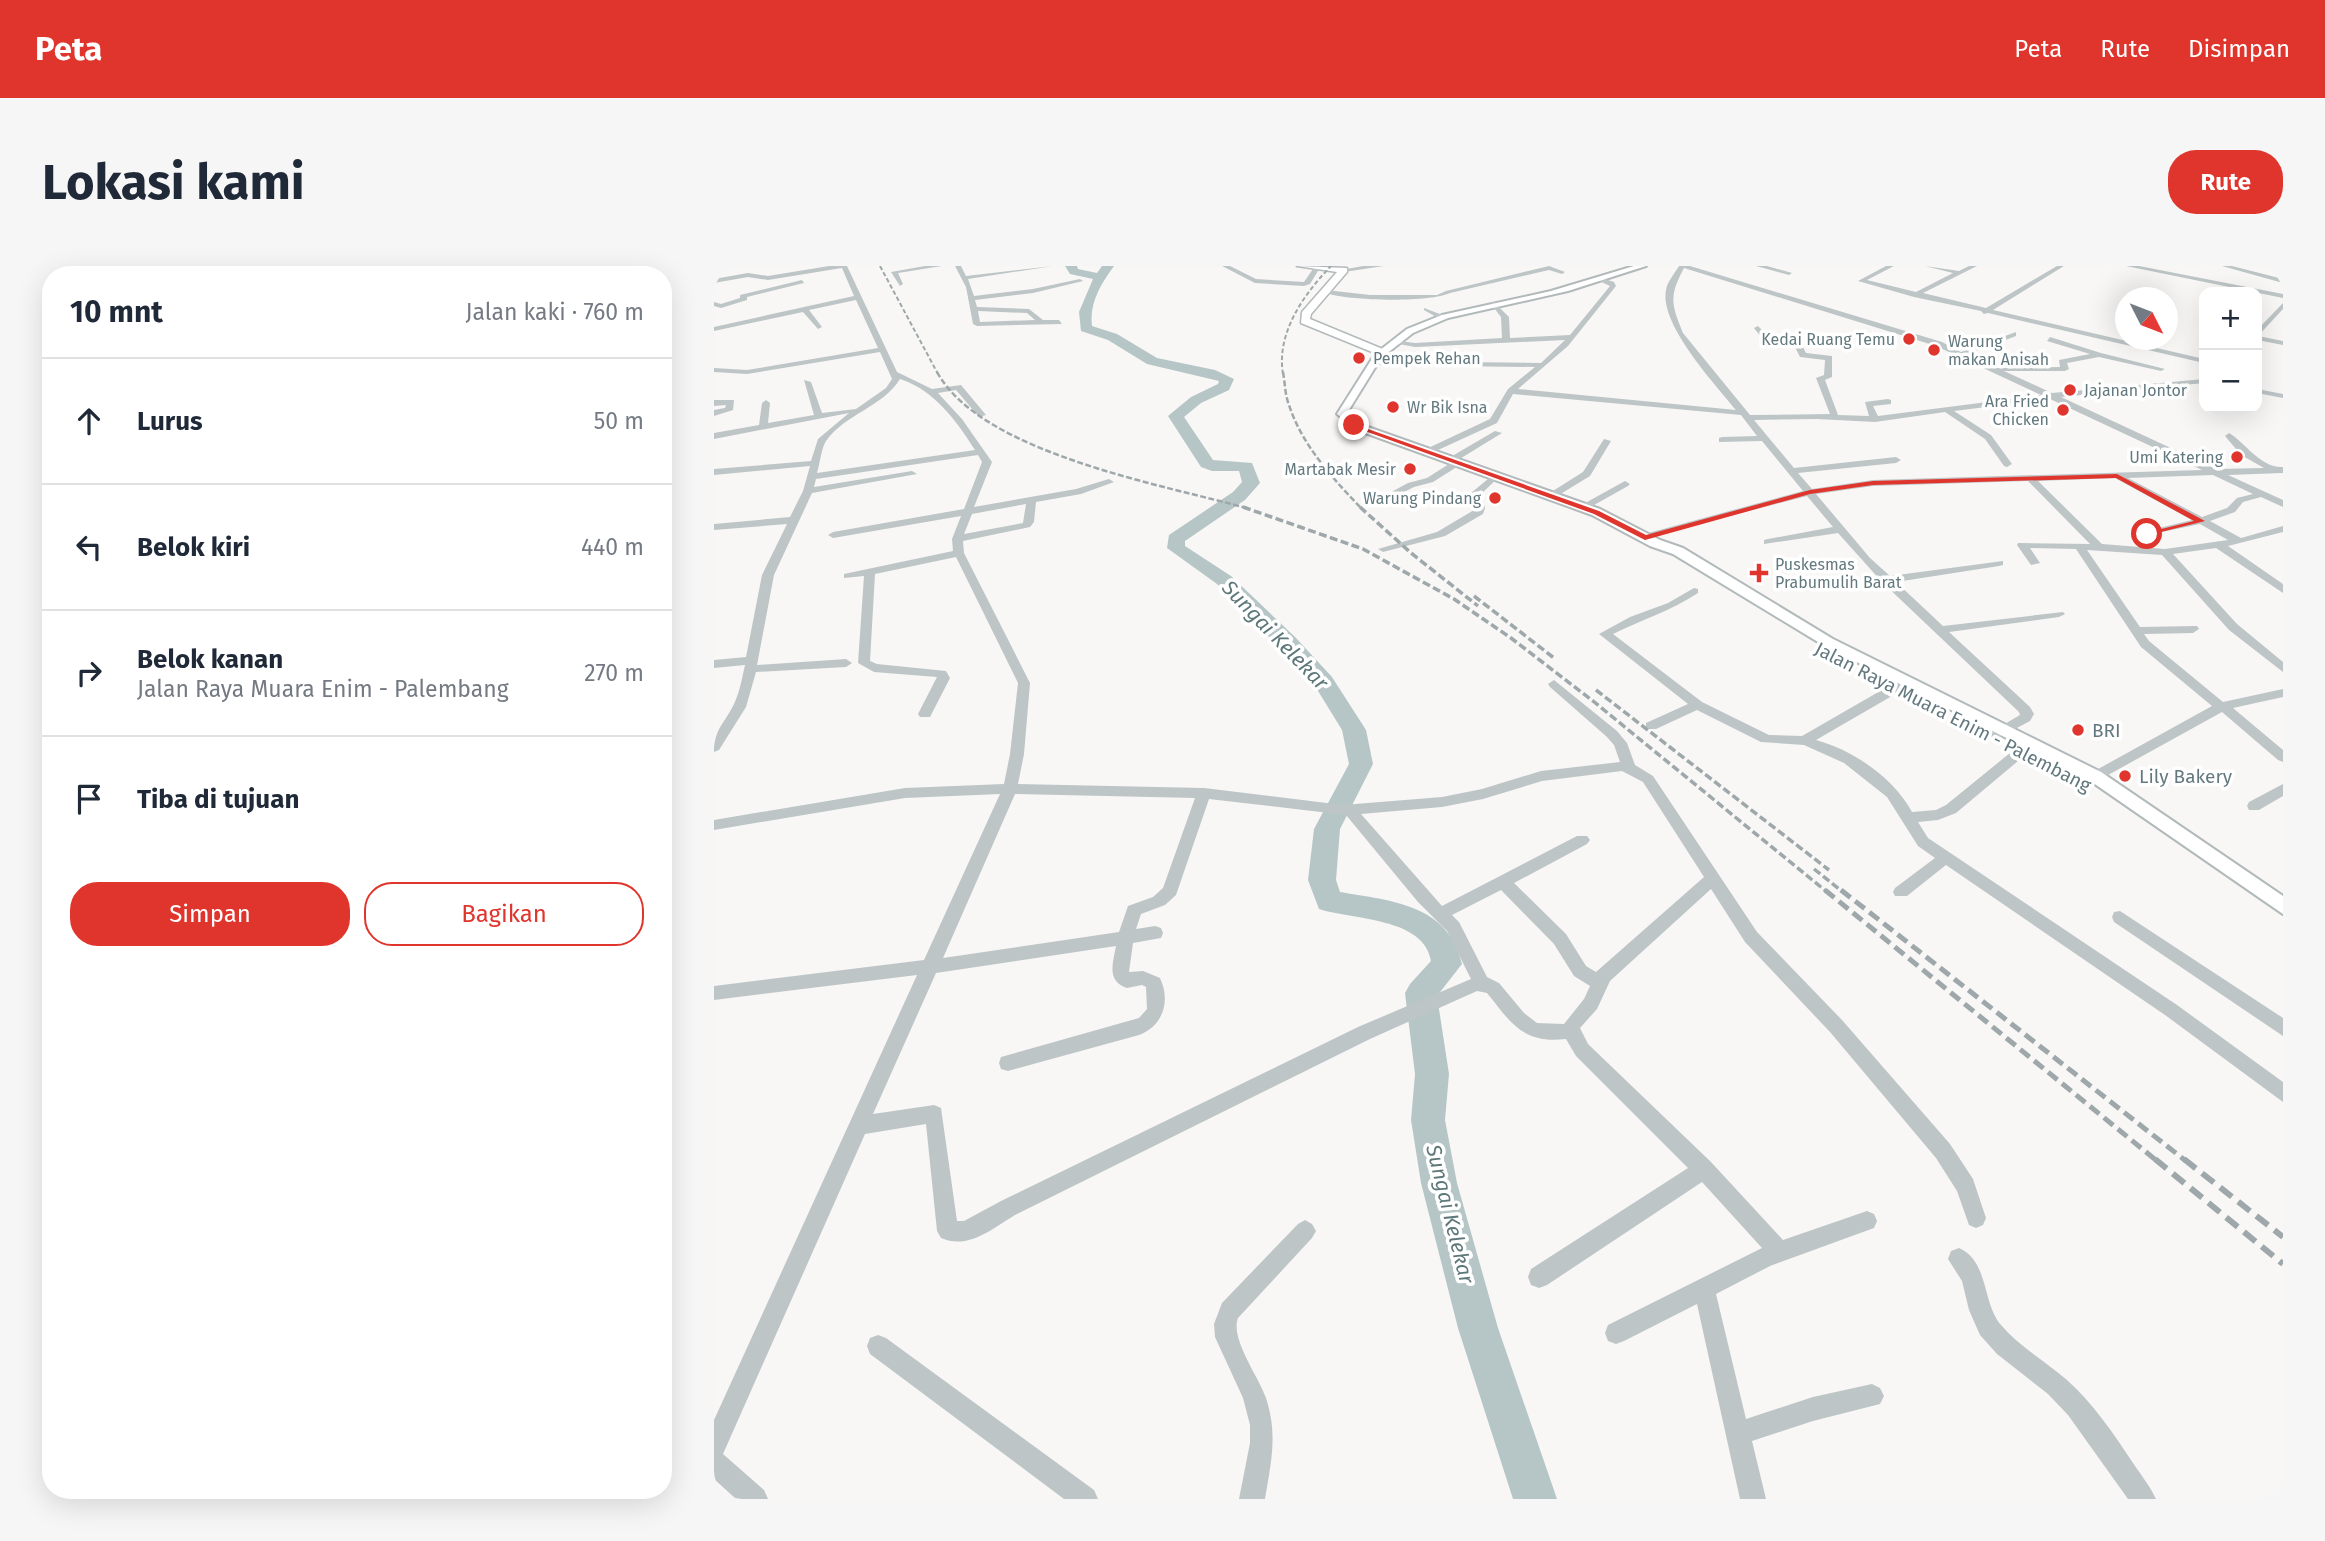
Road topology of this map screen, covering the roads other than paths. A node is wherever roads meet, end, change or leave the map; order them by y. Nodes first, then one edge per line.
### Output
1 (842, 266) edge
2 (939, 266) edge
3 (958, 266) edge
4 (1050, 266) edge
5 (1225, 266) edge
6 (1302, 266) edge
7 (1318, 266) edge
8 (1381, 266) edge
9 (1642, 266) edge
10 (1682, 266) edge
11 (1759, 266) edge
12 (1891, 266) edge
13 (1928, 266) edge
14 (1974, 266) edge
15 (2061, 266) edge
16 (2129, 266) edge
17 (2225, 266) edge
18 (1344, 270) junction
19 (1011, 271) junction
20 (1562, 272) dead end
21 (1960, 273) junction
22 (1789, 274) dead end
23 (965, 278) junction
24 (1599, 278) junction
25 (714, 281) edge
26 (808, 281) dead end
27 (1080, 281) dead end
28 (1443, 281) dead end
29 (2283, 281) edge
30 (900, 284) dead end
31 (1067, 284) junction
32 (2283, 290) edge
33 (1326, 292) junction
34 (1448, 292) junction
35 (1024, 293) junction
36 (2272, 294) junction
37 (1914, 295) junction
38 (2283, 296) edge
39 (860, 297) junction
40 (971, 298) junction
41 (714, 304) edge
42 (1494, 304) junction
43 (2283, 305) edge
44 (805, 309) junction
45 (974, 309) junction
46 (1426, 309) dead end
47 (1984, 312) junction
48 (1441, 316) junction
49 (1059, 322) dead end
50 (1042, 323) junction
51 (818, 327) dead end
52 (1758, 328) dead end
53 (714, 329) edge
54 (2262, 330) edge
55 (2013, 334) dead end
56 (1572, 337) junction
57 (2262, 337) edge
58 (1506, 339) junction
59 (2050, 339) dead end
60 (1392, 342) junction
61 (2283, 343) edge
62 (884, 349) junction
63 (1381, 352) junction
64 (1962, 354) junction
65 (2099, 355) junction
66 (2199, 360) edge
67 (1374, 363) junction
68 (1542, 365) junction
69 (1997, 369) junction
70 (2161, 369) dead end
71 (714, 370) edge
72 (895, 374) junction
73 (2199, 381) edge
74 (807, 382) dead end
75 (2283, 385) edge
76 (1511, 391) junction
77 (932, 392) junction
78 (727, 393) dead end
79 (714, 395) edge
80 (2279, 395) edge
81 (2050, 396) junction
82 (1888, 401) dead end
83 (714, 403) edge
84 (766, 403) dead end
85 (859, 409) junction
86 (1947, 410) junction
87 (714, 413) edge
88 (982, 415) dead end
89 (1744, 415) junction
90 (819, 417) junction
91 (1835, 417) junction
92 (1875, 419) junction
93 (763, 428) junction
94 (1498, 433) dead end
95 (714, 436) edge
96 (2229, 436) dead end
97 (1763, 438) junction
98 (1721, 440) dead end
99 (1607, 441) dead end
100 (980, 452) junction
101 (1427, 452) junction
102 (1896, 460) dead end
103 (1453, 462) junction
104 (816, 463) junction
105 (2007, 464) dead end
106 (2279, 470) edge
107 (1791, 471) junction
108 (714, 472) edge
109 (2216, 473) junction
110 (912, 474) dead end
111 (2117, 476) junction
112 (812, 477) junction
113 (1494, 477) junction
114 (2030, 478) junction
115 (1108, 482) dead end
116 (1625, 484) dead end
117 (808, 491) junction
118 (1810, 492) junction
119 (2262, 494) junction
120 (1552, 496) junction
121 (1387, 497) dead end
122 (1031, 501) junction
123 (2283, 504) edge
124 (1583, 507) junction
125 (967, 513) junction
126 (796, 520) junction
127 (2201, 521) junction
128 (714, 527) edge
129 (1840, 529) junction
130 (2283, 529) edge
131 (2147, 534) dead end
132 (833, 536) dead end
133 (1650, 540) junction
134 (2237, 540) junction
135 (1768, 542) dead end
136 (2216, 543) junction
137 (958, 546) junction
138 (2079, 546) junction
139 (2098, 546) junction
140 (1383, 549) dead end
141 (2165, 552) junction
142 (1999, 563) dead end
143 (2035, 563) dead end
144 (870, 572) junction
145 (848, 576) dead end
146 (1886, 580) junction
147 (2283, 590) edge
148 (1694, 592) dead end
149 (2059, 614) dead end
150 (2193, 629) dead end
151 (1938, 630) junction
152 (2135, 631) junction
153 (846, 663) dead end
154 (714, 664) edge
155 (752, 665) junction
156 (2283, 668) edge
157 (1901, 682) junction
158 (1554, 684) dead end
159 (2283, 692) edge
160 (1697, 705) junction
161 (2222, 707) junction
162 (925, 714) dead end
163 (1651, 726) dead end
164 (2000, 732) junction
165 (1804, 741) junction
166 (2027, 746) junction
167 (714, 747) edge
168 (2283, 757) edge
169 (1629, 767) junction
170 (2090, 779) junction
171 (1010, 789) junction
172 (2283, 789) edge
173 (1204, 793) junction
174 (2254, 806) dead end
175 (1346, 809) junction
176 (1908, 818) junction
177 (714, 825) edge
178 (1582, 840) dead end
179 (1946, 857) junction
180 (1712, 879) junction
181 (1503, 882) junction
182 (1901, 892) dead end
183 (2283, 906) edge
184 (1440, 914) junction
185 (2120, 917) dead end
186 (2283, 919) edge
187 (1154, 933) dead end
188 (1125, 938) junction
189 (928, 967) junction
190 (1482, 984) junction
191 (1600, 984) junction
192 (714, 993) edge
193 (2283, 1028) edge
194 (1571, 1031) junction
195 (1007, 1063) dead end
196 (2283, 1093) edge
197 (858, 1126) junction
198 (1704, 1168) junction
199 (1976, 1218) dead end
200 (1867, 1221) dead end
201 (1305, 1231) dead end
202 (1779, 1251) junction
203 (1959, 1259) dead end
204 (1539, 1277) dead end
205 (1703, 1288) junction
206 (1616, 1333) dead end
207 (878, 1346) dead end
208 (1872, 1396) dead end
209 (1738, 1433) junction
210 (714, 1447) edge
211 (714, 1462) edge
212 (755, 1499) edge
213 (1085, 1499) edge
214 (1252, 1499) edge
215 (1753, 1499) edge
216 (2143, 1499) edge

1 - 25 street
1 - 39 street
2 - 30 street
3 - 23 street
4 - 19 street
4 - 31 street
5 - 7 street
6 - 7 highway
7 - 18 highway
8 - 18 street
9 - 24 main road, Jalan Raya Muara Enim - Palembang
10 - 64 street
10 - 89 street
11 - 22 street
12 - 37 street
13 - 21 street
14 - 21 street
15 - 47 street
16 - 36 street
17 - 29 street
18 - 33 highway
19 - 23 street
19 - 35 street
20 - 34 street
21 - 37 street
23 - 40 street
24 - 42 main road, Jalan Raya Muara Enim - Palembang
24 - 56 street
26 - 41 street
27 - 31 street
28 - 34 street
31 - 35 street
32 - 36 street
33 - 34 street
33 - 63 highway
35 - 40 street
36 - 38 street
37 - 47 street
39 - 44 street
39 - 62 street
40 - 45 street
42 - 48 main road, Jalan Raya Muara Enim - Palembang
42 - 58 street
43 - 54 street
44 - 51 street
44 - 53 street
45 - 50 street
45 - 50 street
46 - 48 street
47 - 66 street
48 - 60 main road, Jalan Raya Muara Enim - Palembang
49 - 50 street
52 - 91 street
55 - 64 street
56 - 58 street
56 - 68 street
57 - 61 street
58 - 60 street
59 - 65 street
60 - 63 main road, Jalan Raya Muara Enim - Palembang
62 - 71 street
62 - 72 street
63 - 67 main road, Jalan Raya Muara Enim - Palembang
64 - 69 street
65 - 69 street
65 - 70 street
67 - 68 street
67 - 101 main road, Jalan Raya Muara Enim - Palembang
68 - 76 street
69 - 81 street
72 - 77 street
72 - 85 street
73 - 81 street
74 - 90 street
75 - 80 street
76 - 89 street
76 - 101 street
77 - 88 street
77 - 100 street
78 - 79 street
81 - 86 street
81 - 109 street
82 - 92 street
83 - 87 street
84 - 93 street
85 - 90 street
85 - 104 street
86 - 92 street
86 - 105 street
89 - 91 street
89 - 97 street
90 - 93 street
91 - 92 street
93 - 95 street
94 - 103 street
96 - 106 street
97 - 98 street
97 - 107 street
99 - 120 street
100 - 112 street
100 - 125 street
101 - 103 main road, Jalan Raya Muara Enim - Palembang
102 - 107 street
103 - 113 main road, Jalan Raya Muara Enim - Palembang
103 - 121 street
104 - 108 street
104 - 112 street
106 - 109 street
107 - 118 street
109 - 111 street
109 - 119 street
110 - 117 street
111 - 114 street
111 - 127 street
112 - 117 street
113 - 120 main road, Jalan Raya Muara Enim - Palembang
113 - 140 street
114 - 118 street
114 - 139 street
115 - 122 street
116 - 124 street
117 - 126 street
118 - 129 street
118 - 133 street
119 - 123 street
119 - 127 street
120 - 124 main road, Jalan Raya Muara Enim - Palembang
122 - 125 street
122 - 137 street
124 - 133 main road, Jalan Raya Muara Enim - Palembang
125 - 132 street
125 - 137 street
126 - 128 street
126 - 155 street
127 - 131 street
127 - 134 street
129 - 135 street
129 - 146 street
130 - 134 street
133 - 157 main road, Jalan Raya Muara Enim - Palembang
134 - 136 street
136 - 141 street
136 - 147 street
137 - 144 street
137 - 171 street
138 - 139 street
138 - 143 street
138 - 152 street
139 - 141 street
141 - 156 street
142 - 146 street
144 - 145 street
144 - 162 street
146 - 151 street
148 - 160 street
149 - 151 street
150 - 152 street
151 - 164 street
152 - 161 street
153 - 155 street
154 - 155 street
155 - 167 street
157 - 164 main road, Jalan Raya Muara Enim - Palembang
157 - 165 street
158 - 169 street
159 - 161 street
160 - 163 street
160 - 165 street
161 - 168 street
161 - 170 street
164 - 166 main road, Jalan Raya Muara Enim - Palembang
165 - 176 street
166 - 170 main road, Jalan Raya Muara Enim - Palembang
166 - 176 street
169 - 175 street
169 - 180 street
170 - 183 main road, Jalan Raya Muara Enim - Palembang
170 - 186 main road, Jalan Raya Muara Enim - Palembang
171 - 173 street
171 - 177 street
171 - 189 street
172 - 174 street
173 - 175 street
173 - 188 street
175 - 184 street
176 - 179 street
178 - 181 street
179 - 182 street
179 - 196 street
180 - 191 street
180 - 199 street
181 - 184 street
181 - 191 street
184 - 190 street
185 - 193 street
187 - 188 street
188 - 189 street
188 - 195 street
189 - 192 street
189 - 197 street
190 - 194 street
190 - 197 street
191 - 194 street
194 - 198 street
197 - 210 street
198 - 202 street
198 - 204 street
200 - 202 street
201 - 214 street
202 - 205 street
203 - 216 street
205 - 206 street
205 - 209 street
207 - 213 street
208 - 209 street
209 - 215 street
211 - 212 street

